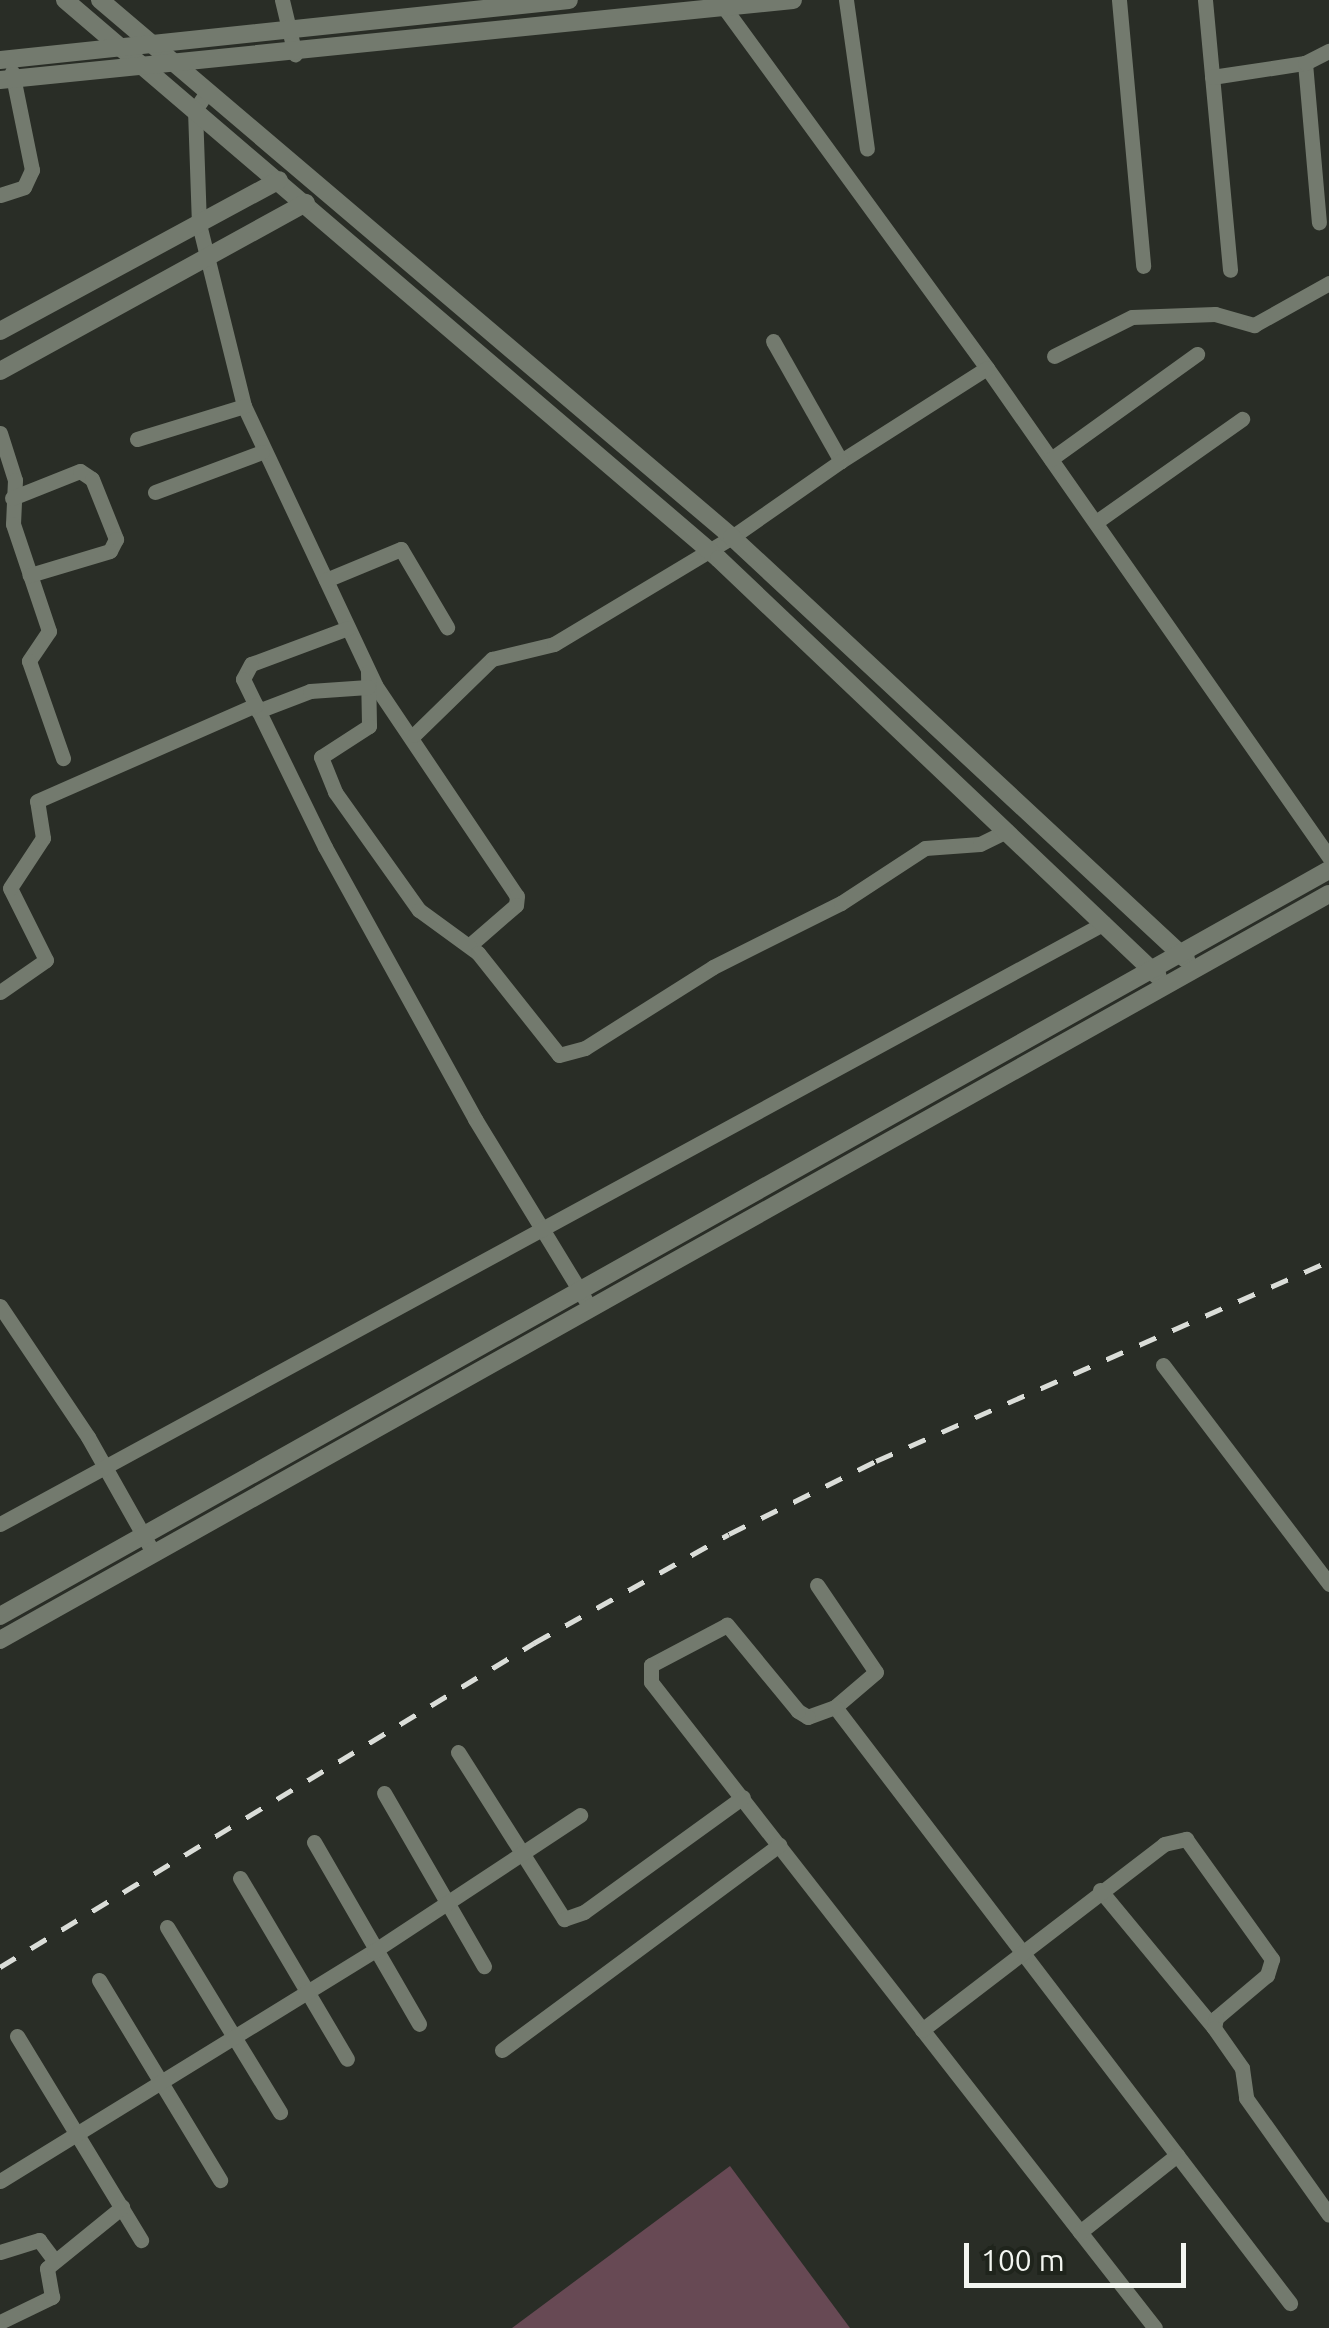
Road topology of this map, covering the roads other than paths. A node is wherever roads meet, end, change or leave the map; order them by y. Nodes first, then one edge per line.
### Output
1 (65, 0) edge
2 (100, 0) edge
3 (282, 0) edge
4 (569, 0) edge
5 (792, 0) edge
6 (846, 0) edge
7 (1119, 0) edge
8 (1205, 0) edge
9 (537, 1) edge
10 (444, 6) edge
11 (722, 6) junction
12 (541, 26) junction
13 (290, 31) junction
14 (149, 42) junction
15 (122, 45) junction
16 (1329, 51) edge
17 (295, 54) junction
18 (5, 59) edge
19 (1304, 63) junction
20 (178, 67) junction
21 (149, 70) junction
22 (1212, 78) junction
23 (6, 80) edge
24 (208, 92) junction
25 (195, 110) junction
26 (1329, 134) edge
27 (1311, 136) junction
28 (867, 149) dead end
29 (279, 180) junction
30 (0, 194) edge
31 (306, 203) junction
32 (1319, 222) dead end
33 (198, 224) junction
34 (208, 258) junction
35 (1143, 266) dead end
36 (1230, 270) dead end
37 (1329, 284) edge
38 (0, 331) edge
39 (773, 341) dead end
40 (1198, 354) dead end
41 (1054, 356) dead end
42 (987, 368) junction
43 (0, 371) edge
44 (244, 406) junction
45 (1242, 419) dead end
46 (0, 433) edge
47 (137, 439) dead end
48 (262, 452) junction
49 (1052, 459) junction
50 (841, 461) junction
51 (155, 492) dead end
52 (12, 498) junction
53 (1096, 522) junction
54 (732, 537) junction
55 (708, 550) junction
56 (30, 575) junction
57 (326, 580) junction
58 (447, 627) dead end
59 (348, 628) junction
60 (368, 679) junction
61 (257, 708) junction
62 (414, 735) junction
63 (63, 758) dead end
64 (1007, 831) junction
65 (1329, 857) edge
66 (1329, 870) edge
67 (1329, 894) edge
68 (1104, 923) junction
69 (470, 945) junction
70 (1187, 961) junction
71 (1160, 977) junction
72 (0, 992) edge
73 (543, 1230) junction
74 (580, 1291) junction
75 (0, 1306) edge
76 (592, 1309) junction
77 (1164, 1365) dead end
78 (104, 1465) junction
79 (0, 1524) edge
80 (142, 1532) junction
81 (154, 1554) junction
82 (1329, 1584) edge
83 (817, 1586) dead end
84 (0, 1616) edge
85 (0, 1640) edge
86 (835, 1707) junction
87 (458, 1752) dead end
88 (384, 1793) dead end
89 (743, 1797) junction
90 (580, 1815) dead end
91 (314, 1842) dead end
92 (779, 1844) junction
93 (521, 1857) junction
94 (240, 1878) dead end
95 (1100, 1890) junction
96 (449, 1901) junction
97 (167, 1927) dead end
98 (374, 1952) junction
99 (1021, 1952) junction
100 (484, 1966) dead end
101 (98, 1980) dead end
102 (306, 1994) junction
103 (419, 2024) dead end
104 (1214, 2028) junction
105 (922, 2030) junction
106 (18, 2036) dead end
107 (232, 2038) junction
108 (502, 2050) dead end
109 (347, 2059) dead end
110 (158, 2082) junction
111 (280, 2112) dead end
112 (75, 2131) junction
113 (1176, 2155) junction
114 (0, 2180) edge
115 (220, 2180) dead end
116 (122, 2207) junction
117 (1329, 2215) edge
118 (1080, 2232) junction
119 (142, 2240) dead end
120 (0, 2252) edge
121 (55, 2261) junction
122 (1290, 2303) dead end
123 (0, 2322) edge
124 (1155, 2328) edge

1 - 15 street
2 - 14 street
3 - 13 street
4 - 9 street
5 - 11 street
6 - 28 street
7 - 35 street
8 - 22 street
9 - 10 street
9 - 12 street
10 - 13 street
11 - 12 street
11 - 42 street
12 - 17 street
13 - 14 street
13 - 17 street
14 - 15 street
14 - 20 street
15 - 18 street
15 - 21 street
16 - 19 street
17 - 20 street
18 - 23 street
19 - 22 street
19 - 27 street
20 - 21 street
20 - 24 street
21 - 23 street
21 - 25 street
22 - 36 street
23 - 30 street
24 - 25 street
24 - 54 street
25 - 29 street
25 - 33 street
26 - 27 street
27 - 32 street
29 - 31 street
29 - 33 street
31 - 34 street
31 - 55 street
33 - 34 street
33 - 38 street
34 - 43 street
34 - 44 street
37 - 41 street
39 - 50 street
40 - 49 street
42 - 49 street
42 - 50 street
44 - 47 street
44 - 48 street
45 - 53 street
46 - 52 street
48 - 51 street
48 - 57 street
49 - 53 street
50 - 54 street
52 - 56 street
52 - 56 street
53 - 65 street
54 - 55 street
54 - 70 street
55 - 62 street
55 - 64 street
56 - 63 street
57 - 58 street
57 - 59 street
59 - 60 street
59 - 61 street
60 - 61 street
60 - 62 street
60 - 69 street
61 - 72 street
61 - 73 street
62 - 69 street
64 - 68 street
64 - 69 street
66 - 70 street
67 - 70 street
68 - 71 street
68 - 73 street
70 - 71 street
71 - 74 street
71 - 76 street
73 - 74 street
73 - 78 street
74 - 76 street
74 - 80 street
75 - 78 street
76 - 81 street
77 - 82 street
78 - 79 street
78 - 80 street
80 - 81 street
80 - 84 street
81 - 85 street
83 - 86 street
86 - 89 street
86 - 99 street
87 - 93 street
88 - 96 street
89 - 92 street
89 - 93 street
90 - 93 street
91 - 98 street
92 - 105 street
92 - 108 street
93 - 96 street
94 - 102 street
95 - 99 street
95 - 104 street
95 - 104 street
96 - 98 street
96 - 100 street
97 - 107 street
98 - 102 street
98 - 103 street
99 - 105 street
99 - 113 street
101 - 110 street
102 - 107 street
102 - 109 street
104 - 117 street
105 - 118 street
106 - 112 street
107 - 110 street
107 - 111 street
110 - 112 street
110 - 115 street
112 - 114 street
112 - 116 street
113 - 118 street
113 - 122 street
116 - 119 street
116 - 121 street
118 - 124 street
120 - 121 street
121 - 123 street

